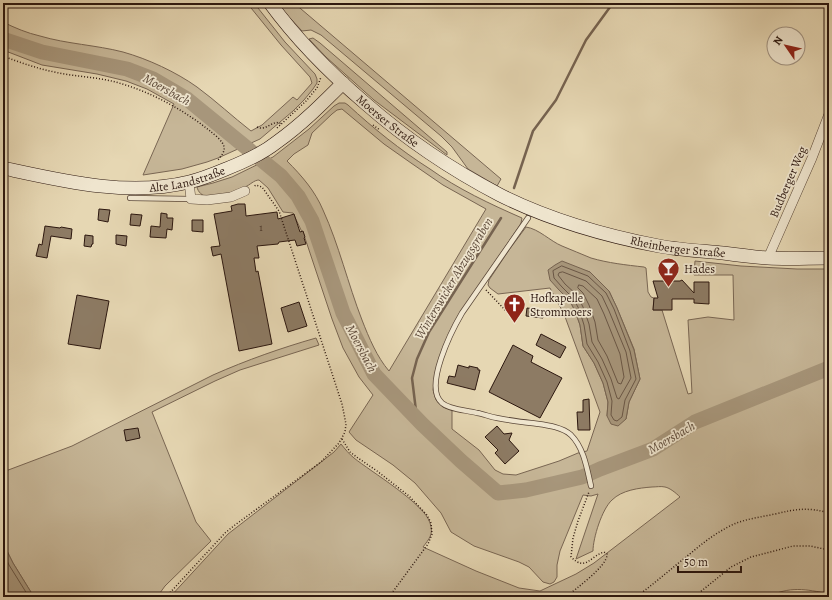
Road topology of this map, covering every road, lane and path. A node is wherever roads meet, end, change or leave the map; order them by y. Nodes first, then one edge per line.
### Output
1 (270, 3) edge
2 (3, 56) edge
3 (339, 87) junction
4 (829, 114) edge
5 (370, 122) dead end
6 (256, 127) dead end
7 (276, 128) dead end
8 (286, 128) junction
9 (381, 131) dead end
10 (3, 168) edge
11 (210, 175) junction
12 (189, 182) junction
13 (245, 190) joint
14 (130, 198) dead end
15 (191, 199) junction
16 (529, 213) junction
17 (768, 258) junction
18 (829, 258) edge
19 (482, 286) junction
20 (507, 312) dead end
21 (342, 439) junction
22 (591, 486) joint
23 (829, 512) edge
24 (829, 550) edge
25 (166, 597) edge
26 (389, 597) edge
27 (566, 597) edge
28 (636, 597) edge
29 (694, 597) edge
30 (786, 597) edge
31 (813, 597) edge

1 - 3 main road, Moerser Straße
2 - 11 path
3 - 8 main road, Alte Landstraße
3 - 8 path
3 - 16 main road, Moerser Straße
4 - 17 street, Budberger Weg
5 - 9 path
6 - 8 path
7 - 8 path
8 - 11 main road, Alte Landstraße
10 - 12 main road, Alte Landstraße
11 - 12 main road, Alte Landstraße
12 - 15 street
13 - 15 street
13 - 21 path
14 - 15 lane
16 - 17 main road, Rheinberger Straße
16 - 19 lane
17 - 18 main road, Rheinberger Straße
19 - 20 path
19 - 22 lane
21 - 25 path
21 - 26 path
22 - 27 path
23 - 28 path
24 - 29 path
30 - 31 path

